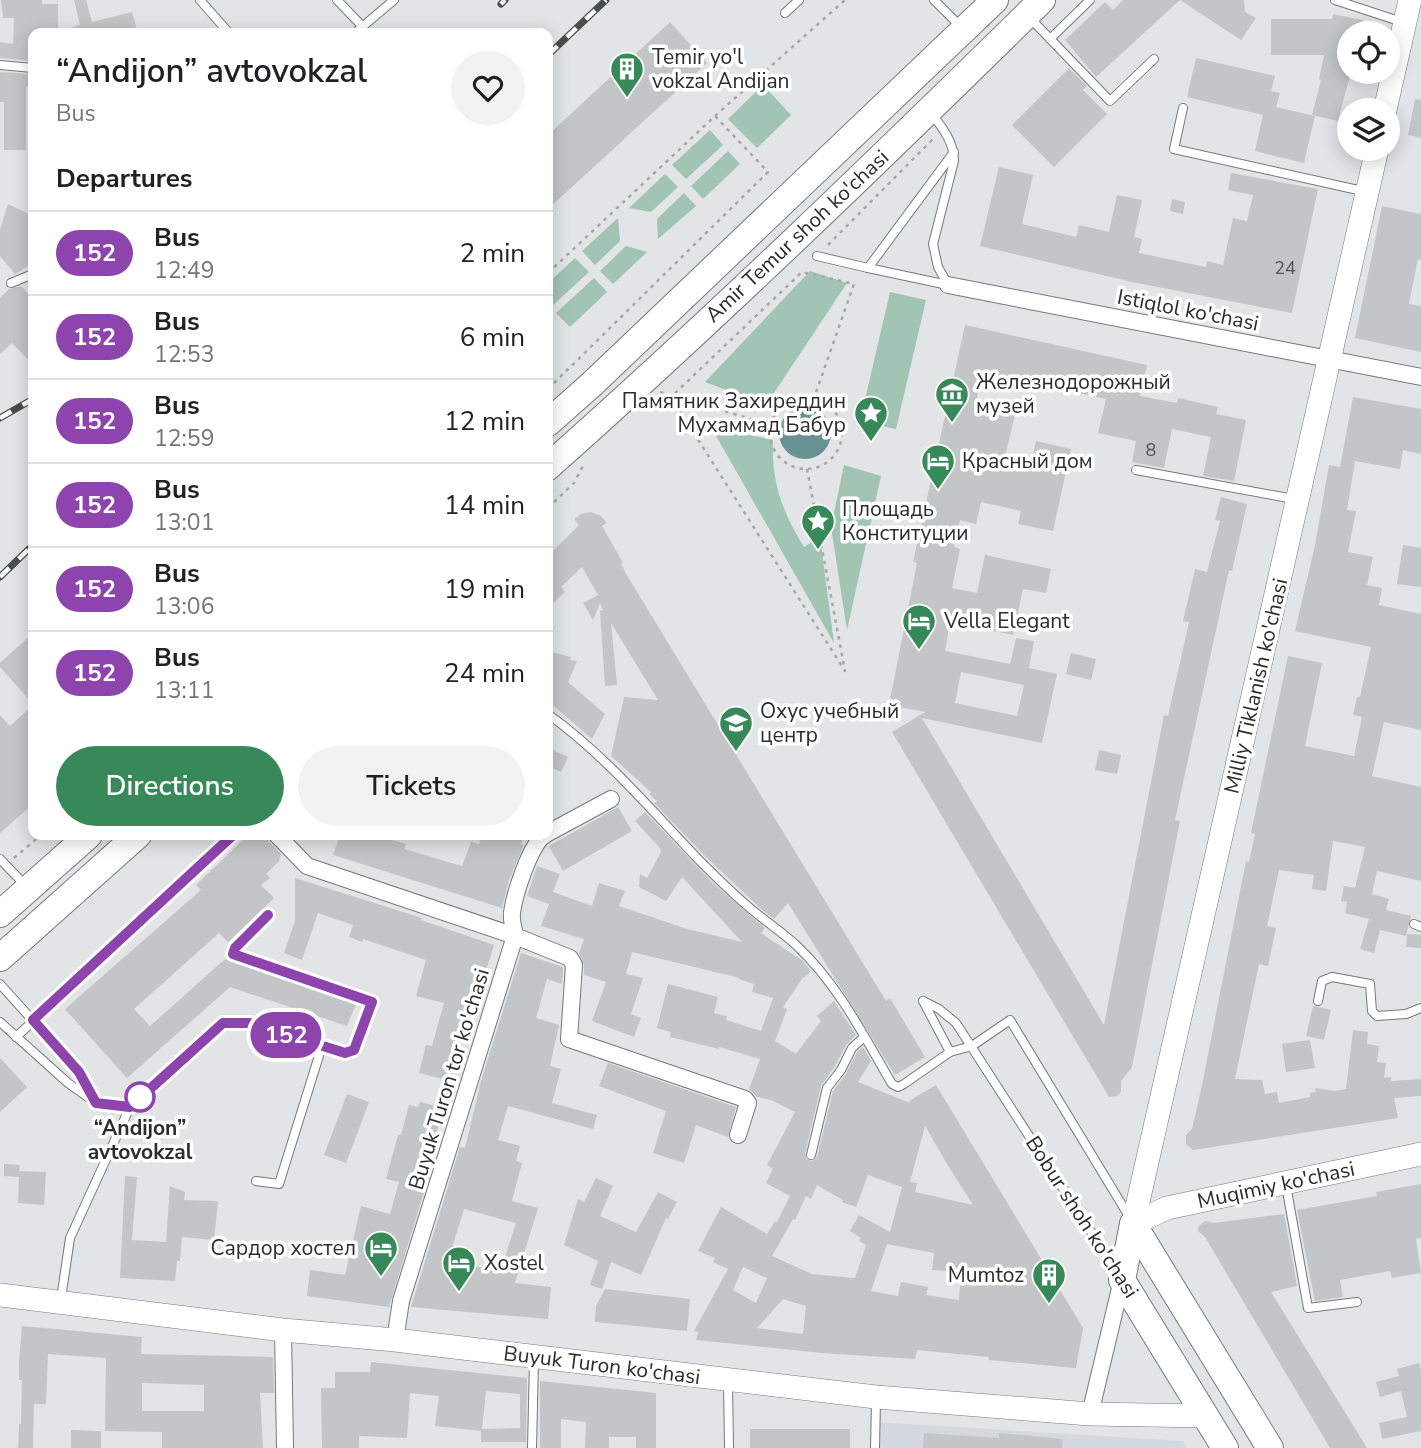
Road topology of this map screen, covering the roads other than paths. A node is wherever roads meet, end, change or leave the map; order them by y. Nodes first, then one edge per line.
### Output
1 (200, 0) edge
2 (337, 0) edge
3 (394, 0) edge
4 (799, 0) edge
5 (934, 0) edge
6 (995, 0) edge
7 (1090, 0) edge
8 (1335, 0) edge
9 (1410, 0) edge
10 (1034, 7) edge
11 (785, 13) dead end
12 (1405, 23) junction
13 (362, 26) joint
14 (225, 28) edge
15 (964, 30) junction
16 (1050, 39) junction
17 (1154, 59) dead end
18 (0, 65) edge
19 (28, 68) edge
20 (1388, 98) edge
21 (1183, 108) dead end
22 (929, 110) junction
23 (954, 152) junction
24 (1374, 161) edge
25 (1367, 192) junction
26 (817, 257) dead end
27 (868, 268) junction
28 (28, 276) edge
29 (11, 283) dead end
30 (948, 285) junction
31 (1331, 358) junction
32 (1421, 377) edge
33 (592, 384) junction
34 (614, 408) junction
35 (553, 419) edge
36 (553, 463) edge
37 (1136, 470) dead end
38 (1298, 500) junction
39 (553, 718) edge
40 (611, 799) dead end
41 (553, 830) edge
42 (83, 840) edge
43 (132, 840) edge
44 (228, 840) edge
45 (282, 840) edge
46 (538, 840) edge
47 (3, 862) edge
48 (28, 888) junction
49 (0, 914) edge
50 (268, 915) dead end
51 (515, 936) junction
52 (0, 958) edge
53 (0, 984) edge
54 (1318, 1001) dead end
55 (1421, 1008) edge
56 (33, 1020) junction
57 (0, 1022) edge
58 (16, 1037) junction
59 (864, 1037) junction
60 (322, 1046) junction
61 (972, 1046) junction
62 (950, 1052) junction
63 (96, 1103) junction
64 (130, 1107) junction
65 (738, 1135) dead end
66 (1421, 1154) edge
67 (811, 1156) dead end
68 (256, 1181) dead end
69 (1285, 1183) junction
70 (1133, 1224) junction
71 (1122, 1280) junction
72 (0, 1295) edge
73 (61, 1302) junction
74 (1357, 1302) dead end
75 (283, 1330) junction
76 (395, 1340) junction
77 (534, 1357) junction
78 (728, 1381) junction
79 (876, 1398) junction
80 (1090, 1414) junction
81 (1206, 1416) junction
82 (285, 1448) edge
83 (532, 1448) edge
84 (729, 1448) edge
85 (875, 1448) edge
86 (1225, 1448) edge
87 (1270, 1448) edge

1 - 14 lane
2 - 13 lane
3 - 13 lane
4 - 11 lane
5 - 15 lane
6 - 15 main road, Amir Temur shoh ko'chasi
7 - 16 lane
8 - 12 lane
9 - 12 street
10 - 16 lane
10 - 22 main road, Amir Temur shoh ko'chasi
12 - 20 street
15 - 33 main road, Amir Temur shoh ko'chasi
16 - 17 lane
18 - 19 lane
21 - 25 lane
22 - 23 lane
22 - 34 main road, Amir Temur shoh ko'chasi
23 - 27 lane
23 - 30 lane
24 - 25 street, Milliy Tiklanish ko'chasi
25 - 31 street, Milliy Tiklanish ko'chasi
26 - 27 lane
27 - 30 lane
28 - 29 lane
30 - 31 street, Istiqlol ko'chasi
31 - 32 street, Istiqlol ko'chasi
31 - 38 street, Milliy Tiklanish ko'chasi
33 - 34 main road
33 - 35 main road, Amir Temur shoh ko'chasi
34 - 36 main road, Amir Temur shoh ko'chasi
37 - 38 lane
38 - 70 street, Milliy Tiklanish ko'chasi
39 - 59 lane
40 - 41 street, Buyuk Turon tor ko'chasi
42 - 48 main road
43 - 52 main road
44 - 56 lane
45 - 51 street
46 - 51 street, Buyuk Turon tor ko'chasi
47 - 48 lane
48 - 49 main road
50 - 60 lane
51 - 65 street
51 - 76 street, Buyuk Turon tor ko'chasi
53 - 56 lane
54 - 55 lane
56 - 58 lane
56 - 63 lane
57 - 58 lane
58 - 63 lane
59 - 62 lane
59 - 67 lane
60 - 64 lane
60 - 68 lane
61 - 62 lane
61 - 62 lane, Bobur shoh ko'chasi
61 - 70 lane, Bobur shoh ko'chasi
61 - 71 lane, Bobur shoh ko'chasi
63 - 64 lane
64 - 73 lane
66 - 69 street, Muqimiy ko'chasi
69 - 70 street, Muqimiy ko'chasi
69 - 74 lane
70 - 71 main road
70 - 87 main road, Bobur shoh ko'chasi
71 - 80 street
71 - 81 main road, Bobur shoh ko'chasi
72 - 73 street, Buyuk Turon ko'chasi
73 - 75 street, Buyuk Turon ko'chasi
75 - 76 street, Buyuk Turon ko'chasi
75 - 82 street
76 - 77 street, Buyuk Turon ko'chasi
77 - 78 street, Buyuk Turon ko'chasi
77 - 83 lane
78 - 79 street, Buyuk Turon ko'chasi
78 - 84 lane
79 - 80 street, Buyuk Turon ko'chasi
79 - 85 lane
80 - 81 street, Buyuk Turon ko'chasi
81 - 86 main road, Bobur shoh ko'chasi

